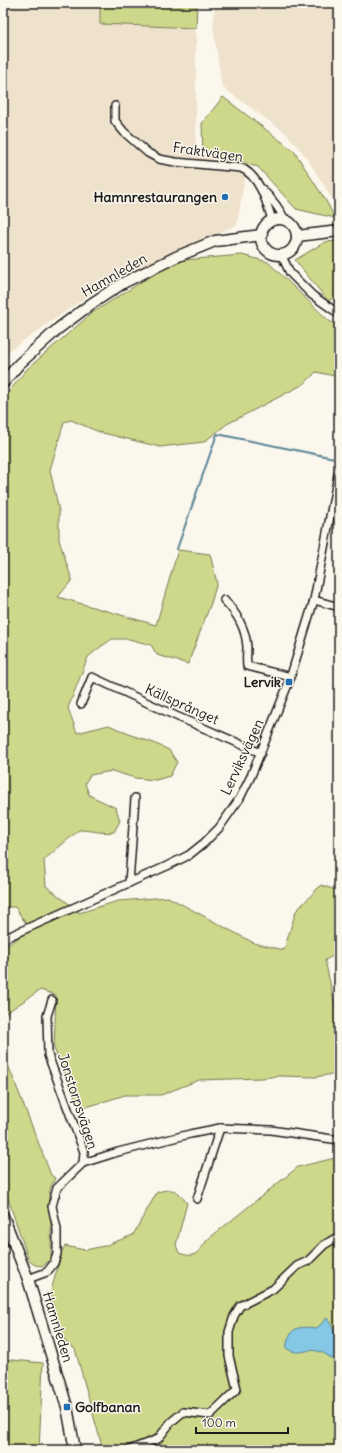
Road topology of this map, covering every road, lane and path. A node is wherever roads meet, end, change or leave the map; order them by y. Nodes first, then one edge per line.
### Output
1 (115, 106) dead end
2 (259, 186) junction
3 (272, 220) junction
4 (285, 220) junction
5 (339, 231) edge
6 (262, 234) junction
7 (297, 236) junction
8 (282, 254) junction
9 (339, 314) edge
10 (3, 383) edge
11 (339, 470) edge
12 (224, 600) dead end
13 (314, 600) junction
14 (339, 607) edge
15 (291, 677) junction
16 (81, 704) dead end
17 (261, 753) junction
18 (135, 798) dead end
19 (129, 883) junction
20 (3, 939) edge
21 (52, 1000) dead end
22 (220, 1128) junction
23 (339, 1140) edge
24 (83, 1163) junction
25 (197, 1199) dead end
26 (3, 1216) edge
27 (339, 1236) edge
28 (28, 1279) junction
29 (75, 1450) edge
30 (129, 1450) edge

1 - 2 street, Fraktvägen
2 - 3 street, Fraktvägen
2 - 4 street
3 - 4 main road
3 - 6 main road
4 - 7 main road
5 - 7 main road
6 - 8 main road
6 - 10 main road, Hamnleden
7 - 8 main road
8 - 9 street
11 - 13 street, Lerviksvägen
12 - 15 street
13 - 14 street
13 - 15 street, Lerviksvägen
15 - 17 street, Lerviksvägen
16 - 17 street, Källsprånget
17 - 19 street, Lerviksvägen
18 - 19 street
19 - 20 street, Lerviksvägen
21 - 24 street, Jonstorpsvägen
22 - 23 street, Jonstorpsvägen
22 - 24 street, Jonstorpsvägen
22 - 25 street
24 - 28 street, Jonstorpsvägen
26 - 28 main road, Hamnleden
27 - 30 street
28 - 29 main road, Hamnleden

